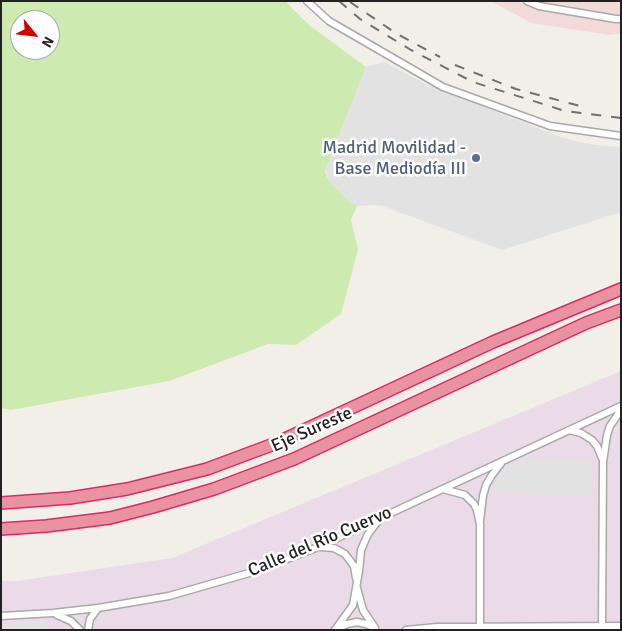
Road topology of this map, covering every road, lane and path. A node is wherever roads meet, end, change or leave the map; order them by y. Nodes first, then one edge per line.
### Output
1 (307, 1) edge
2 (528, 1) edge
3 (621, 19) edge
4 (621, 136) edge
5 (621, 289) edge
6 (621, 310) edge
7 (621, 406) edge
8 (621, 410) edge
9 (568, 430) junction
10 (505, 459) junction
11 (603, 462) junction
12 (442, 489) junction
13 (1, 503) edge
14 (382, 517) junction
15 (480, 524) junction
16 (1, 529) edge
17 (318, 547) junction
18 (357, 585) junction
19 (98, 608) junction
20 (53, 613) junction
21 (1, 616) edge
22 (480, 626) junction
23 (621, 626) edge
24 (556, 628) edge
25 (602, 628) edge
26 (378, 629) edge
27 (80, 630) edge
28 (88, 630) edge
29 (336, 630) edge
30 (406, 630) edge

1 - 4 street
2 - 3 street
5 - 13 highway, Eje Sureste
6 - 16 highway, Eje Sureste
7 - 9 street, Calle del Río Cuervo
8 - 11 street
9 - 10 street, Calle del Río Cuervo
9 - 11 street
10 - 12 street, Calle del Río Cuervo
10 - 15 street
11 - 25 street
12 - 14 street, Calle del Río Cuervo
12 - 15 street
14 - 17 street, Calle del Río Cuervo
14 - 18 street
15 - 22 street
17 - 18 street
17 - 19 street, Calle del Río Cuervo
18 - 26 street
18 - 29 street
19 - 20 street, Calle del Río Cuervo
19 - 28 street
20 - 21 street, Calle del Río Cuervo
20 - 27 street
22 - 24 street
22 - 30 street
23 - 25 street
24 - 25 street
26 - 29 street

